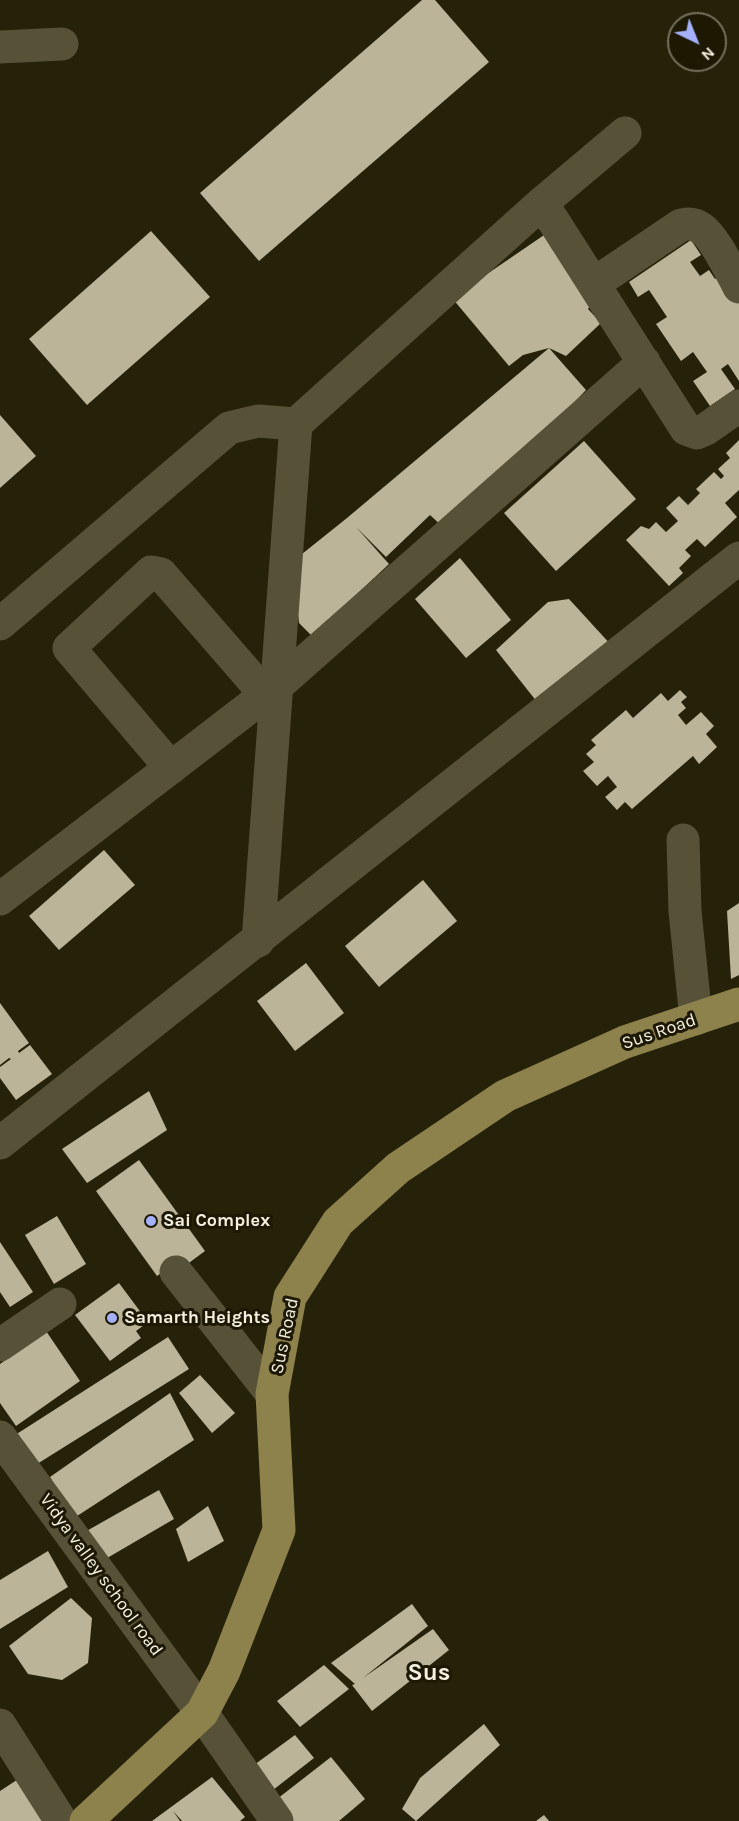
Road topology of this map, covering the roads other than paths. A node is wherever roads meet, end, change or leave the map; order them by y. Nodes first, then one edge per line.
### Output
1 (62, 44) dead end
2 (0, 47) edge
3 (625, 133) dead end
4 (542, 203) junction
5 (595, 284) junction
6 (739, 287) edge
7 (644, 362) junction
8 (739, 406) edge
9 (296, 424) junction
10 (739, 558) edge
11 (0, 624) edge
12 (265, 687) junction
13 (166, 763) junction
14 (683, 840) dead end
15 (0, 899) edge
16 (258, 941) junction
17 (739, 1004) edge
18 (696, 1018) junction
19 (0, 1143) edge
20 (176, 1272) dead end
21 (60, 1304) dead end
22 (0, 1346) edge
23 (272, 1394) junction
24 (0, 1437) edge
25 (202, 1713) junction
26 (0, 1725) edge
27 (61, 1821) edge
28 (87, 1821) edge
29 (277, 1821) edge

1 - 2 street
3 - 4 street
4 - 5 street
4 - 9 street
5 - 6 street
5 - 7 street
7 - 8 street
7 - 12 street
9 - 11 street
9 - 12 street
10 - 16 street
12 - 13 street
12 - 13 street
12 - 16 street
13 - 15 street
14 - 18 street
16 - 19 street
17 - 18 main road, Sus Road
18 - 23 main road, Sus Road
20 - 23 street
21 - 22 street
23 - 25 main road, Sus Road
24 - 25 street, Vidya valley school road
25 - 28 main road, Sus Road
25 - 29 street, Vidya valley school road
26 - 27 street

